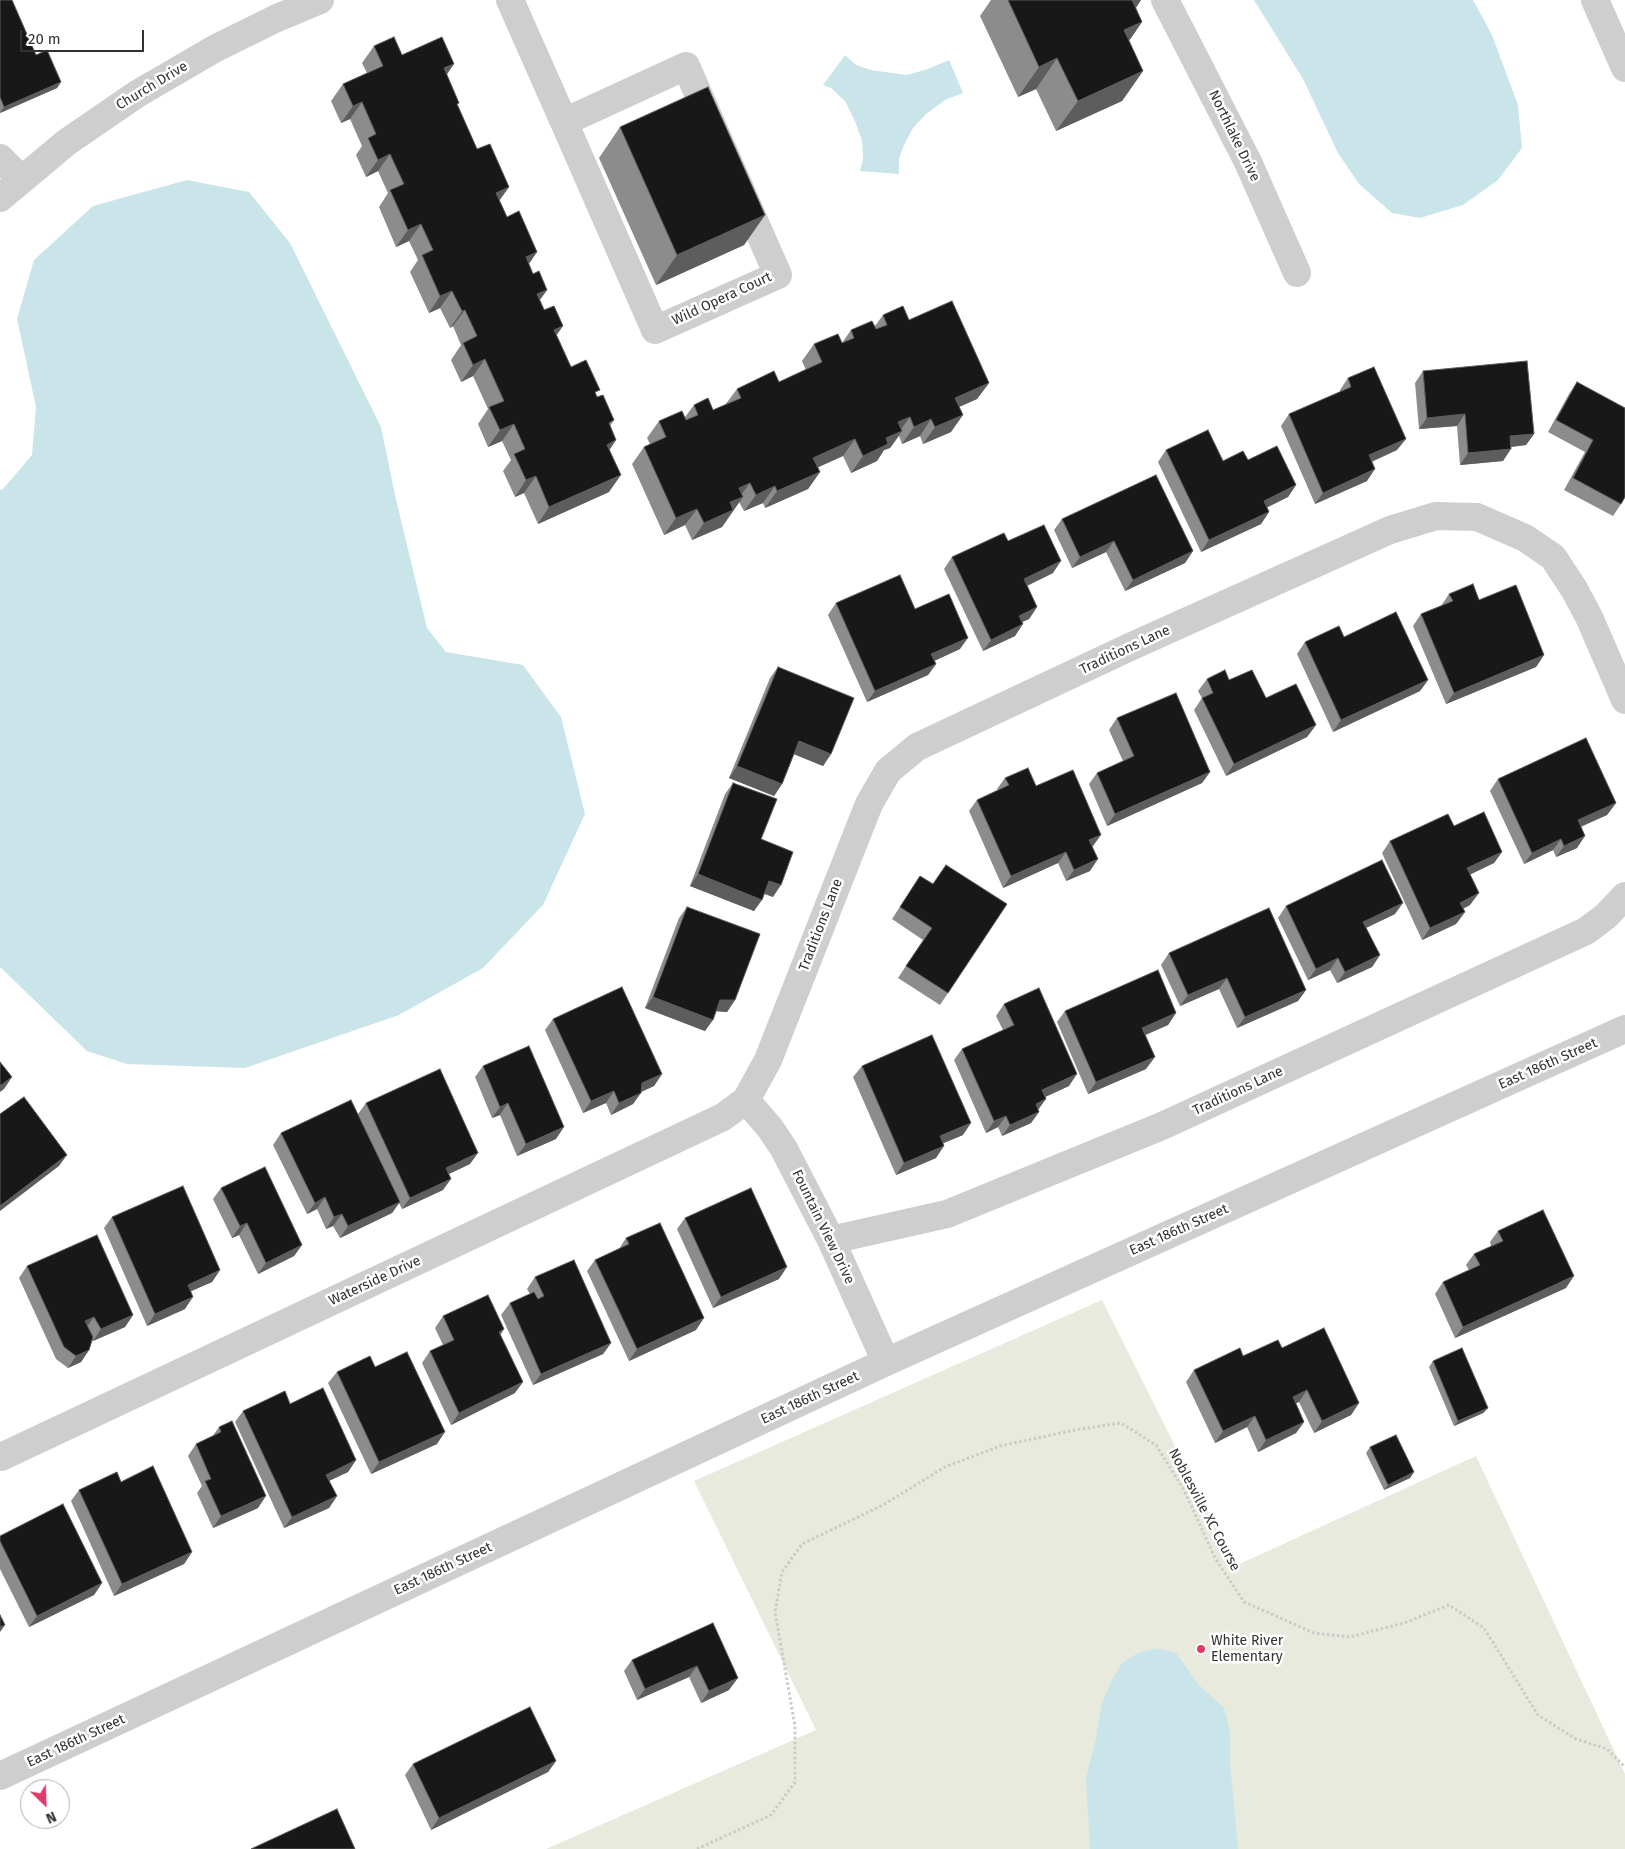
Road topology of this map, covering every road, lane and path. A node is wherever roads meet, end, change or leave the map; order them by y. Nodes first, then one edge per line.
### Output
1 (320, 0) edge
2 (510, 0) edge
3 (1166, 0) edge
4 (1595, 0) edge
5 (1625, 68) edge
6 (564, 122) junction
7 (0, 158) edge
8 (21, 179) junction
9 (0, 198) edge
10 (1297, 273) dead end
11 (1625, 700) edge
12 (1625, 896) edge
13 (1625, 1029) edge
14 (746, 1100) junction
15 (831, 1240) junction
16 (886, 1362) junction
17 (0, 1457) edge
18 (1625, 1767) edge
19 (0, 1776) edge
20 (698, 1849) edge

1 - 8 street, Church Drive
2 - 6 street, Wild Opera Court
3 - 10 street, Northlake Drive
4 - 5 street
6 - 6 street, Wild Opera Court
7 - 8 street
8 - 9 street, Church Drive
11 - 14 street, Traditions Lane
12 - 15 street, Traditions Lane
13 - 16 street, East 186th Street
14 - 15 street, Fountain View Drive
14 - 17 street, Waterside Drive
15 - 16 street, Fountain View Drive
16 - 19 street, East 186th Street
18 - 20 path, Noblesville XC Course

